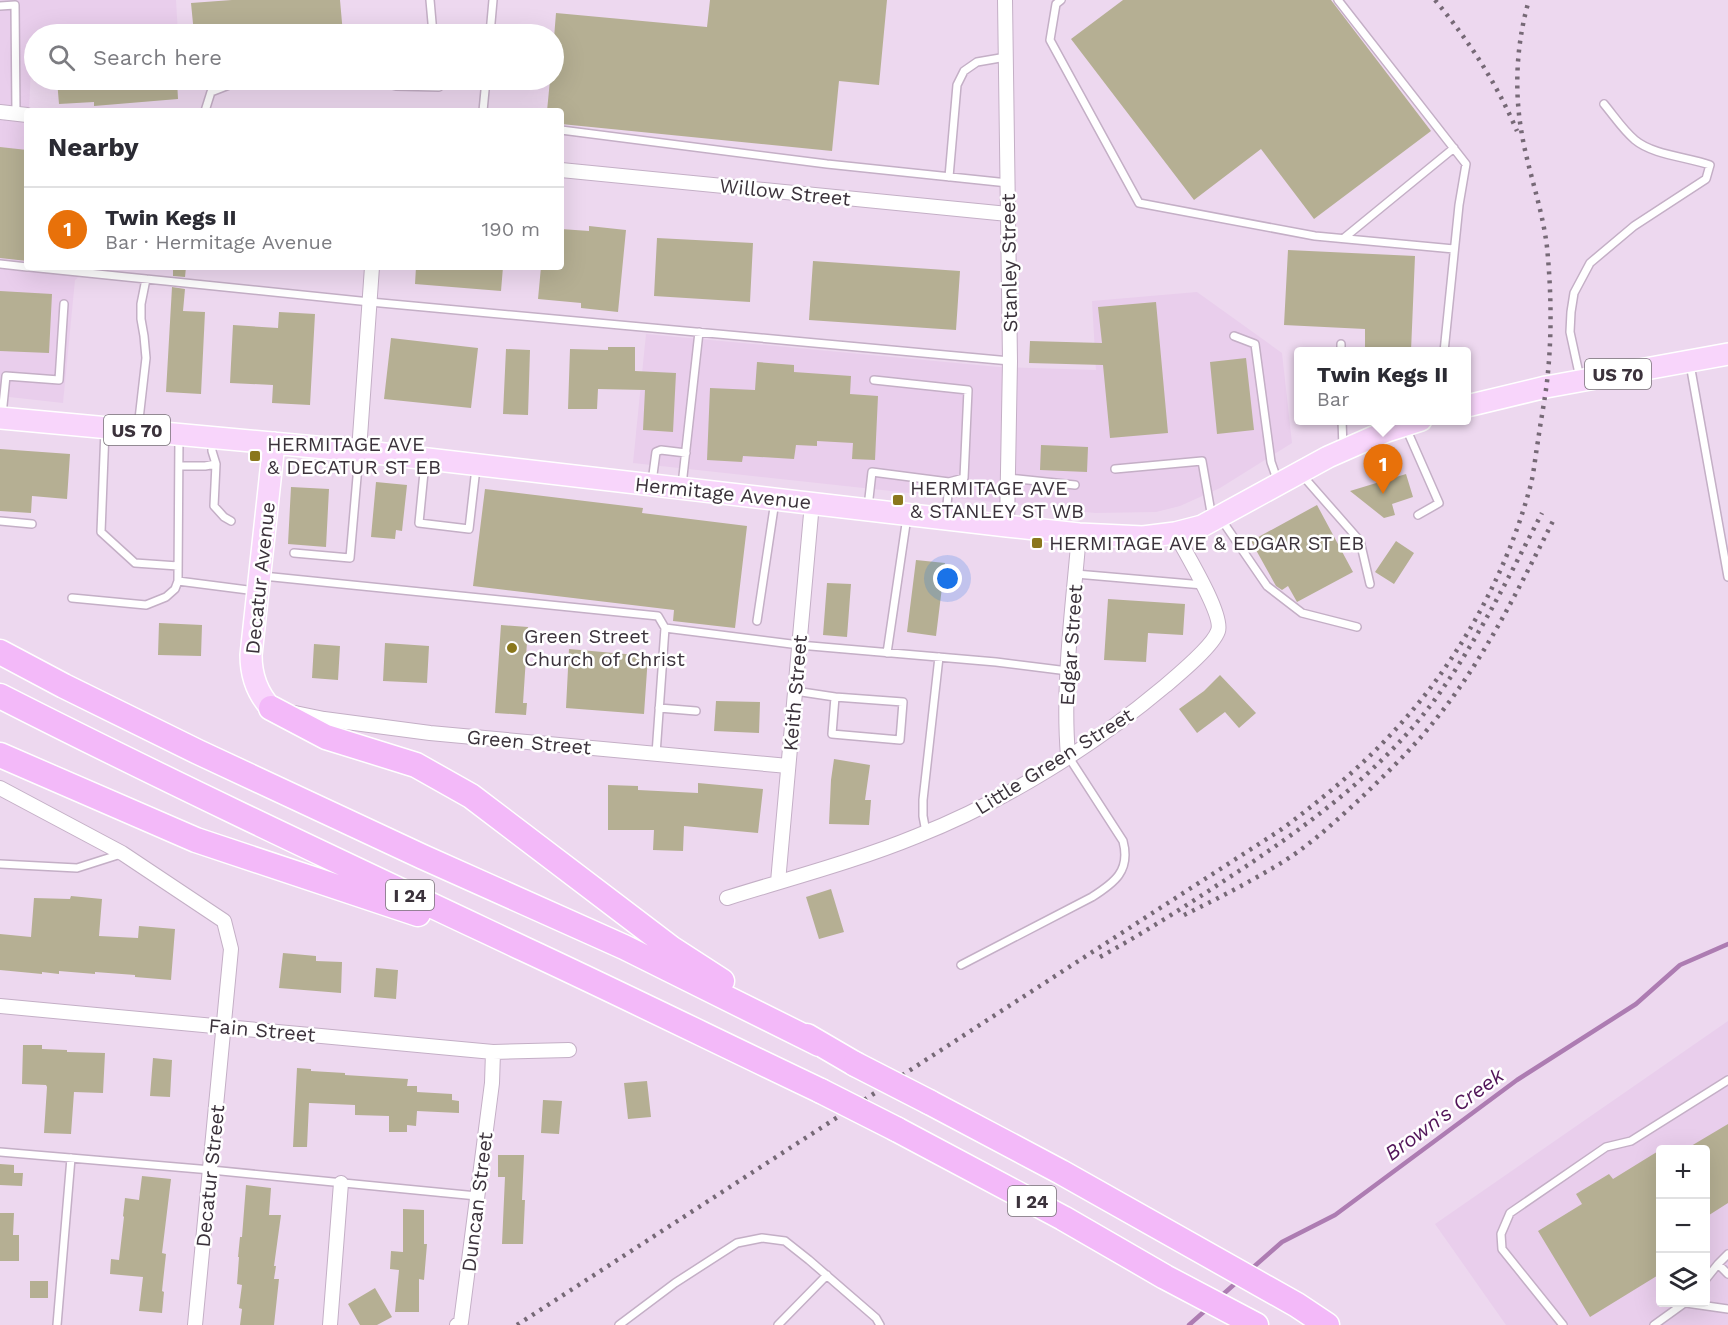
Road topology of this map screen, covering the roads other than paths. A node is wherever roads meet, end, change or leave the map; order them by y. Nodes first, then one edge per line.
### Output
1 (430, 0) edge
2 (493, 0) edge
3 (1005, 0) edge
4 (1061, 0) edge
5 (1338, 0) edge
6 (0, 6) edge
7 (432, 24) edge
8 (491, 24) edge
9 (1006, 57) junction
10 (216, 90) edge
11 (485, 90) edge
12 (1604, 104) dead end
13 (206, 108) edge
14 (483, 108) edge
15 (0, 112) edge
16 (21, 114) edge
17 (564, 130) edge
18 (1454, 148) junction
19 (564, 170) edge
20 (950, 177) junction
21 (1008, 183) junction
22 (1008, 214) junction
23 (1344, 238) junction
24 (1454, 249) junction
25 (0, 264) edge
26 (24, 267) edge
27 (58, 270) edge
28 (372, 270) edge
29 (146, 279) junction
30 (370, 302) junction
31 (64, 304) dead end
32 (699, 332) junction
33 (1234, 336) dead end
34 (1444, 347) edge
35 (1728, 354) edge
36 (1010, 361) junction
37 (1690, 361) junction
38 (3, 376) edge
39 (874, 381) dead end
40 (1581, 381) junction
41 (1471, 405) edge
42 (1, 418) edge
43 (1342, 425) edge
44 (1406, 425) edge
45 (1414, 425) edge
46 (105, 427) junction
47 (138, 430) junction
48 (179, 434) junction
49 (212, 437) junction
50 (274, 443) junction
51 (1343, 450) junction
52 (359, 452) junction
53 (686, 453) junction
54 (426, 459) junction
55 (216, 464) junction
56 (476, 465) junction
57 (179, 466) junction
58 (1115, 469) dead end
59 (1300, 473) junction
60 (1008, 478) junction
61 (949, 482) junction
62 (1279, 484) junction
63 (651, 485) junction
64 (1074, 485) dead end
65 (681, 488) junction
66 (775, 499) junction
67 (812, 503) junction
68 (867, 510) junction
69 (908, 514) junction
70 (1418, 515) dead end
71 (946, 519) junction
72 (1216, 519) junction
73 (231, 521) dead end
74 (0, 522) edge
75 (32, 524) dead end
76 (1007, 526) junction
77 (1174, 533) junction
78 (1079, 534) junction
79 (294, 553) dead end
80 (178, 566) junction
81 (1076, 574) junction
82 (1728, 577) edge
83 (178, 581) junction
84 (258, 583) junction
85 (1370, 584) dead end
86 (1203, 585) junction
87 (72, 598) dead end
88 (757, 621) dead end
89 (1357, 627) dead end
90 (665, 628) junction
91 (799, 645) junction
92 (0, 652) edge
93 (887, 653) junction
94 (939, 657) junction
95 (1068, 671) junction
96 (795, 691) junction
97 (0, 696) edge
98 (835, 697) junction
99 (271, 708) junction
100 (659, 708) junction
101 (696, 711) dead end
102 (656, 754) junction
103 (0, 755) edge
104 (1068, 756) junction
105 (788, 766) junction
106 (0, 788) edge
107 (926, 832) junction
108 (122, 853) junction
109 (0, 864) edge
110 (778, 882) junction
111 (727, 898) dead end
112 (526, 950) junction
113 (961, 965) dead end
114 (0, 1006) edge
115 (225, 1027) junction
116 (819, 1044) junction
117 (569, 1050) dead end
118 (493, 1052) junction
119 (1728, 1080) edge
120 (0, 1152) edge
121 (71, 1158) junction
122 (211, 1170) junction
123 (341, 1183) junction
124 (477, 1196) junction
125 (1728, 1254) edge
126 (1718, 1264) junction
127 (1710, 1274) edge
128 (1728, 1274) edge
129 (827, 1275) junction
130 (1710, 1306) edge
131 (1680, 1307) edge
132 (1728, 1309) edge
133 (459, 1324) edge
134 (57, 1325) edge
135 (195, 1325) edge
136 (330, 1325) edge
137 (619, 1325) edge
138 (778, 1325) edge
139 (880, 1325) edge
140 (1256, 1325) edge
141 (1327, 1325) edge
142 (1563, 1325) edge
143 (1654, 1325) edge

1 - 7 lane
2 - 8 lane
3 - 9 street, Stanley Street
4 - 23 lane
5 - 18 lane
6 - 16 lane
9 - 20 lane
9 - 21 street, Stanley Street
10 - 13 lane
11 - 14 lane
12 - 40 lane
15 - 16 street
17 - 20 lane
18 - 23 lane
18 - 24 lane
19 - 22 street, Willow Street
20 - 21 lane
21 - 22 street, Stanley Street
22 - 36 street, Stanley Street
23 - 24 lane
24 - 34 lane
25 - 26 lane
27 - 29 lane
28 - 30 street
29 - 30 lane
29 - 47 lane
30 - 32 lane
30 - 52 street
31 - 38 lane
32 - 36 lane
32 - 53 lane
33 - 62 lane
35 - 37 main road, US 70
36 - 60 street, Stanley Street
37 - 40 main road, US 70
37 - 82 lane
38 - 42 lane
39 - 61 lane
40 - 41 main road, US 70
42 - 46 main road, Hermitage Avenue / US 70
43 - 51 lane
44 - 51 main road, Hermitage Avenue / US 70
45 - 70 lane
46 - 47 main road, Hermitage Avenue / US 70
46 - 80 lane
47 - 48 main road, Hermitage Avenue / US 70
48 - 49 main road, Hermitage Avenue / US 70
48 - 57 lane
49 - 50 main road, Hermitage Avenue / US 70
49 - 55 lane
50 - 52 main road, Hermitage Avenue / US 70
50 - 84 main road, Decatur Avenue
51 - 59 main road, Hermitage Avenue / US 70
52 - 54 main road, Hermitage Avenue / US 70
52 - 79 lane
53 - 63 lane
53 - 65 lane
54 - 56 main road, Hermitage Avenue / US 70
54 - 56 lane
55 - 57 lane
55 - 73 lane
56 - 63 main road, Hermitage Avenue / US 70
57 - 80 lane
58 - 72 lane
59 - 62 main road, Hermitage Avenue / US 70
59 - 85 lane
60 - 64 lane
60 - 76 street, Stanley Street
61 - 68 lane
61 - 71 lane
62 - 72 main road, Hermitage Avenue / US 70
63 - 65 main road, Hermitage Avenue / US 70
65 - 66 main road, Hermitage Avenue / US 70
66 - 67 main road, Hermitage Avenue / US 70
66 - 88 lane
67 - 68 main road, Hermitage Avenue / US 70
67 - 91 street, Keith Street
68 - 69 main road, Hermitage Avenue / US 70
69 - 71 main road, Hermitage Avenue / US 70
69 - 93 lane
71 - 76 main road, Hermitage Avenue / US 70
72 - 77 main road, Hermitage Avenue / US 70
72 - 89 lane
74 - 75 lane
76 - 78 main road, Hermitage Avenue / US 70
77 - 78 main road, Hermitage Avenue / US 70
77 - 86 street, Little Green Street
78 - 81 street, Edgar Street
80 - 83 lane
81 - 86 lane
81 - 95 street, Edgar Street
83 - 84 lane
83 - 87 lane
84 - 90 lane
84 - 99 main road, Decatur Avenue
86 - 104 street, Little Green Street
90 - 91 lane
90 - 100 lane
91 - 93 lane
91 - 96 street, Keith Street
92 - 116 highway, I 24
93 - 94 lane
94 - 95 lane
94 - 107 lane
95 - 104 street, Edgar Street
96 - 98 lane
96 - 105 street, Keith Street
97 - 112 highway, I 24
98 - 98 lane
99 - 102 street, Green Street
99 - 116 highway
100 - 101 lane
100 - 102 lane
102 - 105 street, Green Street
103 - 112 highway
104 - 107 street, Little Green Street
104 - 113 lane
105 - 110 street, Keith Street
106 - 108 street
107 - 110 street, Little Green Street
108 - 109 lane
108 - 115 street
110 - 111 street, Little Green Street
112 - 140 highway, I 24, bridge
114 - 115 street, Fain Street
115 - 118 street, Fain Street
115 - 122 street, Decatur Street
116 - 141 highway, I 24, bridge
117 - 118 street, Fain Street
118 - 124 street, Duncan Street
119 - 142 lane
120 - 121 lane
121 - 122 lane
121 - 134 lane
122 - 123 lane
122 - 135 street, Decatur Street
123 - 124 lane
123 - 136 street
124 - 133 street, Duncan Street
125 - 126 lane
126 - 127 lane
126 - 128 lane
129 - 137 lane
129 - 138 lane
129 - 139 lane
130 - 132 lane
131 - 143 lane

